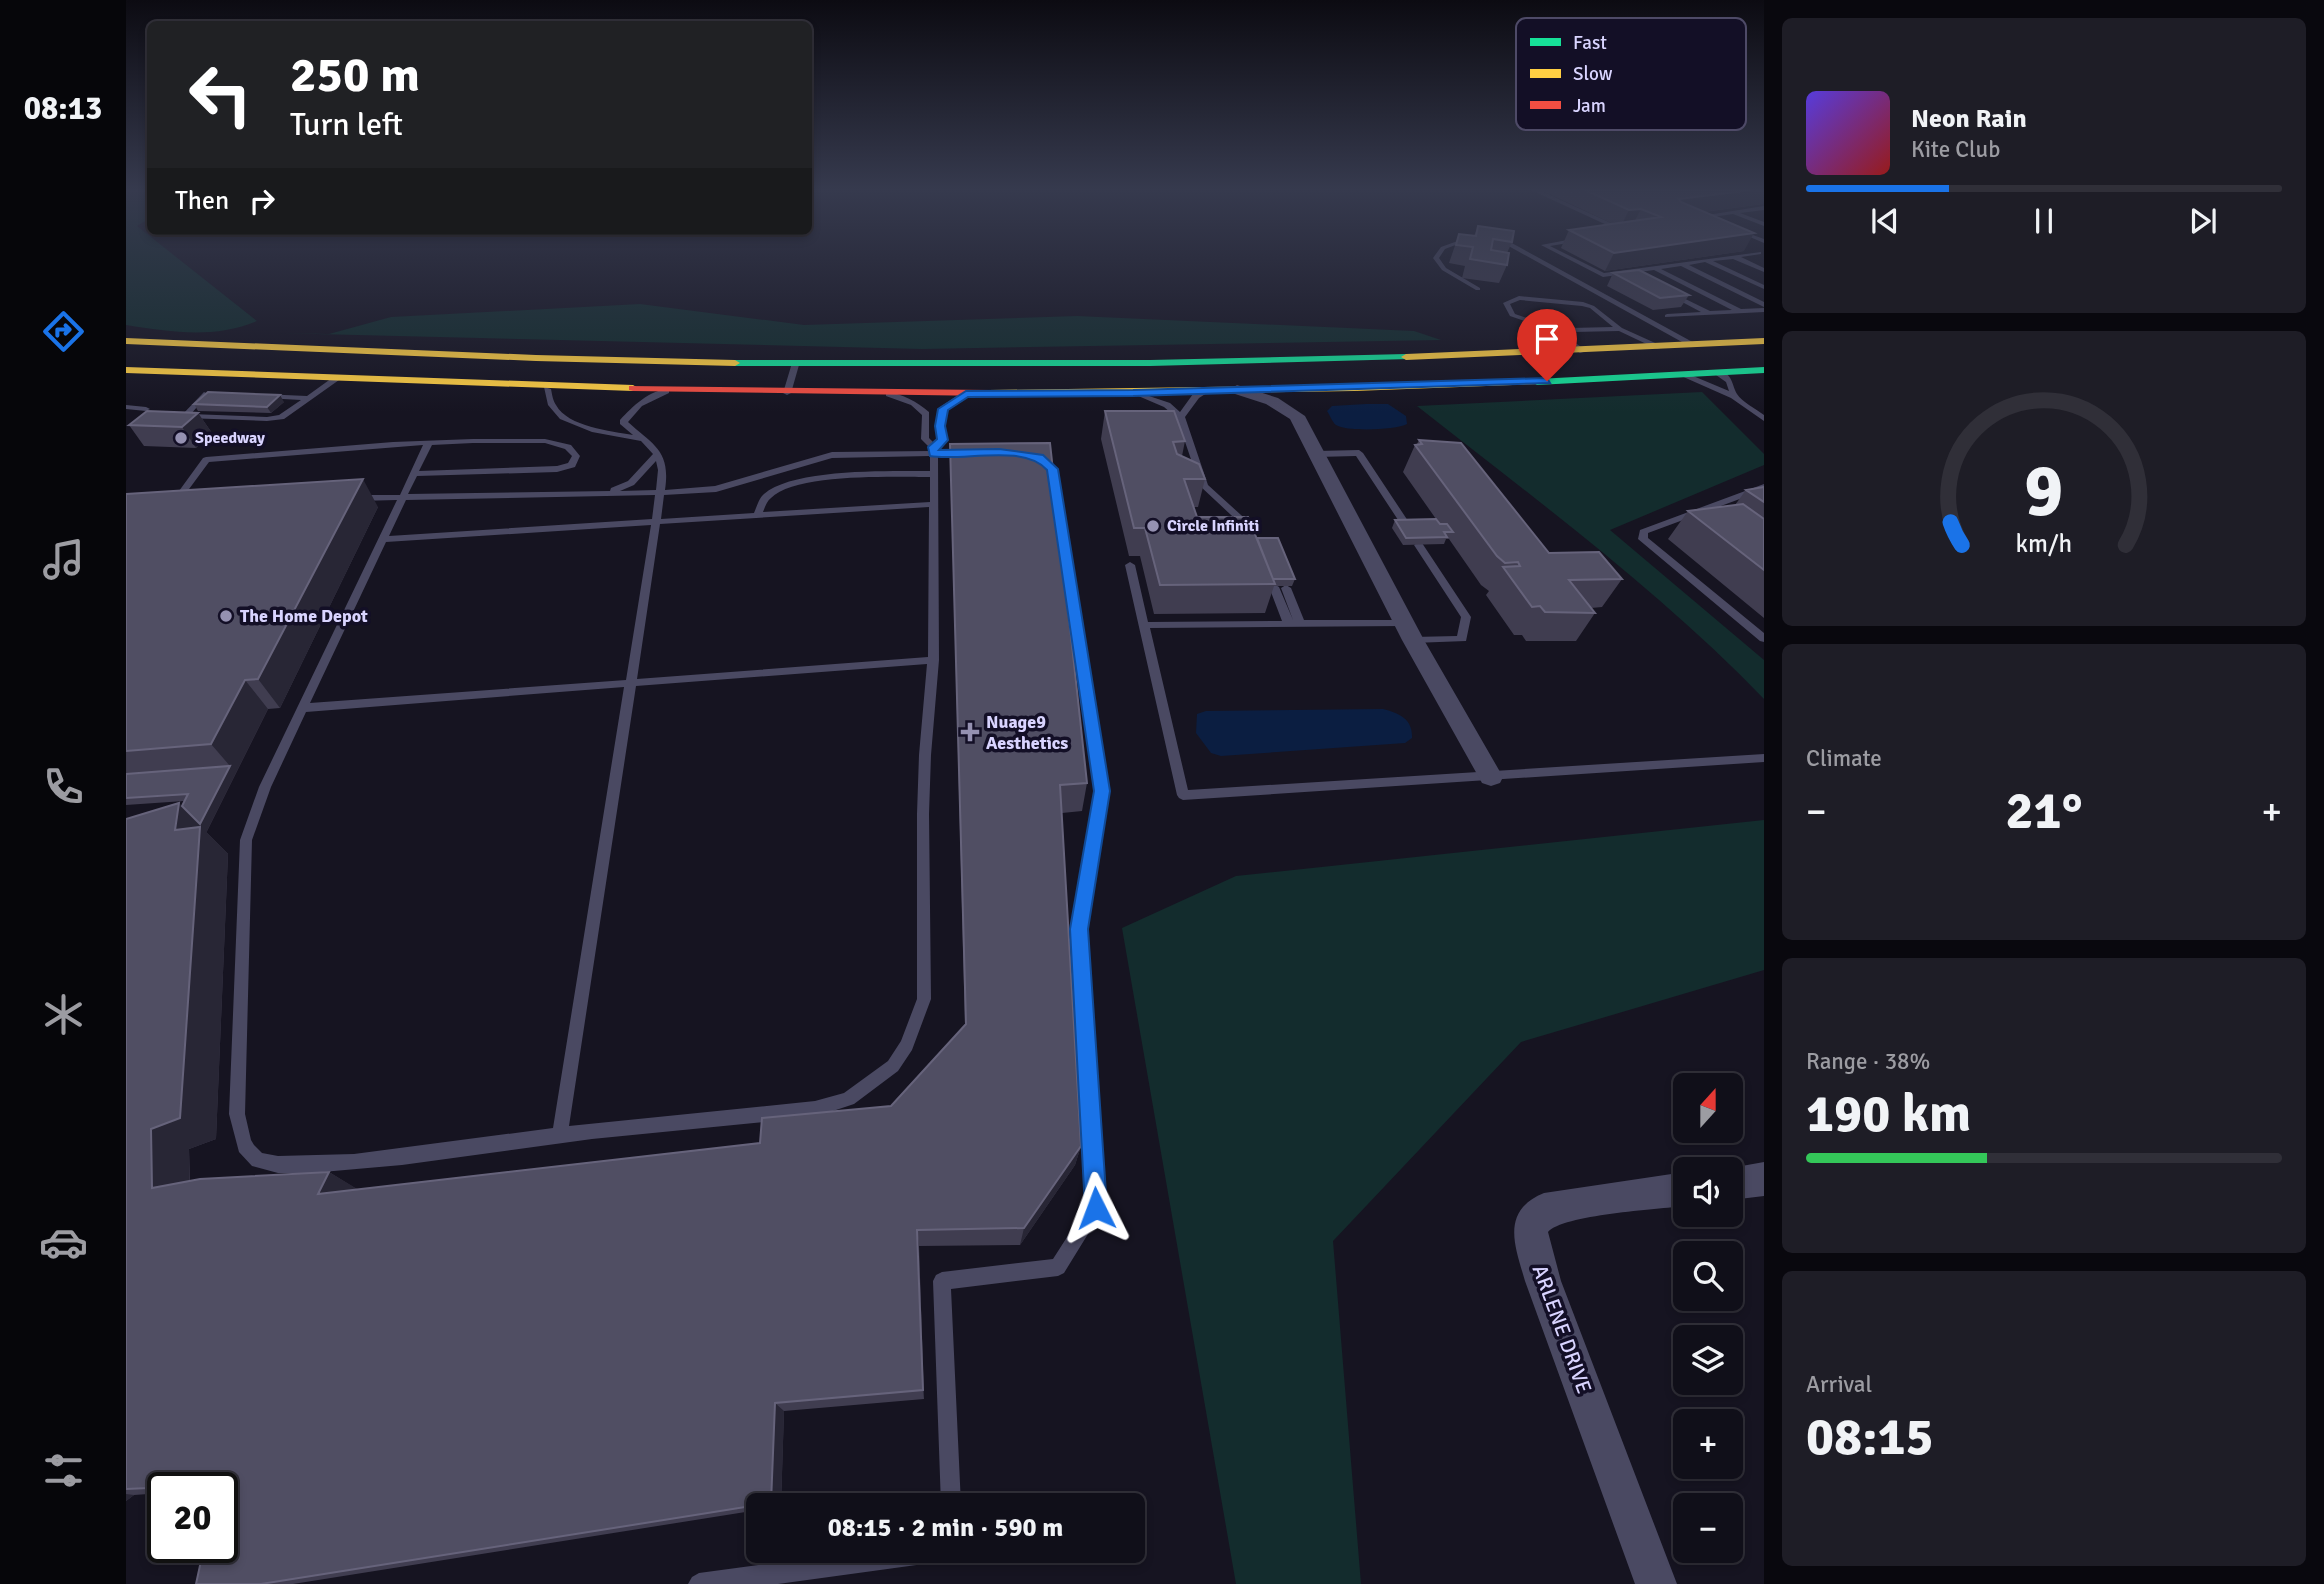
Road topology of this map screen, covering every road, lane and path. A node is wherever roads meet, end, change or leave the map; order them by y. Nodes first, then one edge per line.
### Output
1 (1440, 264) edge
2 (1546, 264) edge
3 (1581, 264) edge
4 (1682, 264) joint
5 (1713, 264) edge
6 (1655, 268) junction
7 (1627, 272) junction
8 (1639, 278) edge
9 (1764, 287) edge
10 (1478, 289) dead end
11 (1663, 290) edge
12 (1764, 305) edge
13 (1764, 310) edge
14 (1741, 312) junction
15 (1710, 314) junction
16 (1667, 316) dead end
17 (1620, 329) junction
18 (1569, 334) junction
19 (127, 341) edge
20 (1764, 341) edge
21 (1694, 345) junction
22 (1661, 347) junction
23 (1583, 351) junction
24 (795, 365) junction
25 (126, 370) edge
26 (1764, 370) edge
27 (1719, 373) junction
28 (1683, 374) junction
29 (222, 375) junction
30 (335, 380) junction
31 (1327, 388) junction
32 (547, 389) junction
33 (1237, 390) junction
34 (666, 391) junction
35 (1206, 391) junction
36 (787, 393) junction
37 (1133, 393) junction
38 (204, 394) junction
39 (217, 394) edge
40 (888, 394) junction
41 (966, 394) junction
42 (256, 396) edge
43 (1734, 396) junction
44 (309, 398) junction
45 (126, 407) edge
46 (146, 409) edge
47 (1181, 416) junction
48 (1297, 416) junction
49 (1764, 419) edge
50 (642, 440) junction
51 (428, 444) junction
52 (934, 451) junction
53 (986, 452) edge
54 (658, 453) junction
55 (1317, 454) junction
56 (1032, 457) edge
57 (414, 474) junction
58 (934, 474) junction
59 (1764, 486) edge
60 (660, 492) junction
61 (595, 494) junction
62 (403, 497) junction
63 (349, 499) edge
64 (175, 502) junction
65 (188, 502) edge
66 (163, 504) edge
67 (933, 504) junction
68 (758, 513) junction
69 (656, 521) junction
70 (1407, 527) edge
71 (1254, 532) edge
72 (382, 539) junction
73 (1419, 545) edge
74 (1130, 565) dead end
75 (1280, 588) edge
76 (1294, 624) junction
77 (1143, 625) junction
78 (1408, 632) junction
79 (1764, 639) edge
80 (934, 660) junction
81 (631, 682) junction
82 (303, 708) junction
83 (1764, 758) edge
84 (1491, 777) junction
85 (560, 1135) junction
86 (1764, 1179) edge
87 (1743, 1182) edge
88 (1673, 1190) edge
89 (951, 1493) edge
90 (856, 1563) edge
91 (699, 1584) edge
92 (1656, 1584) edge

1 - 10 lane
2 - 21 lane
3 - 7 lane
4 - 6 lane
4 - 12 lane
5 - 9 lane
6 - 7 lane
6 - 14 lane
7 - 8 lane
11 - 15 lane
13 - 14 lane
14 - 15 lane
15 - 16 lane
17 - 18 lane
17 - 18 lane
17 - 22 lane
18 - 23 lane
19 - 24 highway
20 - 21 highway
21 - 22 highway
22 - 23 highway
23 - 24 highway
24 - 36 lane
25 - 29 highway
26 - 27 highway
27 - 28 highway
27 - 43 lane
28 - 31 highway
28 - 43 lane
29 - 30 highway
29 - 38 lane
30 - 32 highway
30 - 44 lane
31 - 33 highway
31 - 48 street
32 - 34 highway
32 - 50 lane
33 - 35 highway
33 - 48 street
34 - 36 highway
34 - 50 lane
35 - 37 highway
35 - 47 lane
36 - 40 highway
37 - 41 highway
37 - 47 lane
38 - 39 lane
38 - 44 lane
40 - 41 highway
40 - 52 lane
41 - 52 lane
42 - 44 lane
43 - 49 lane
45 - 46 lane
47 - 71 lane
48 - 55 street
50 - 54 lane
51 - 57 lane
51 - 57 lane
51 - 64 lane
52 - 53 lane
52 - 58 lane
52 - 60 lane
54 - 60 lane
54 - 61 lane
55 - 70 lane
55 - 78 street
56 - 89 lane
57 - 62 lane
58 - 67 lane
58 - 68 lane
59 - 79 lane
60 - 61 lane
60 - 69 lane
61 - 62 lane
62 - 63 lane
62 - 72 lane
64 - 65 lane
64 - 66 lane
67 - 68 lane
67 - 80 lane
68 - 69 lane
69 - 72 lane
69 - 81 lane
72 - 82 lane
73 - 78 lane
74 - 77 lane
75 - 76 lane
76 - 77 lane
76 - 78 lane
77 - 84 lane
78 - 84 street
80 - 81 lane
80 - 85 lane
81 - 82 lane
81 - 85 lane
82 - 85 lane
83 - 84 lane
86 - 87 street
88 - 92 street, ARLENE DRIVE
90 - 91 lane

